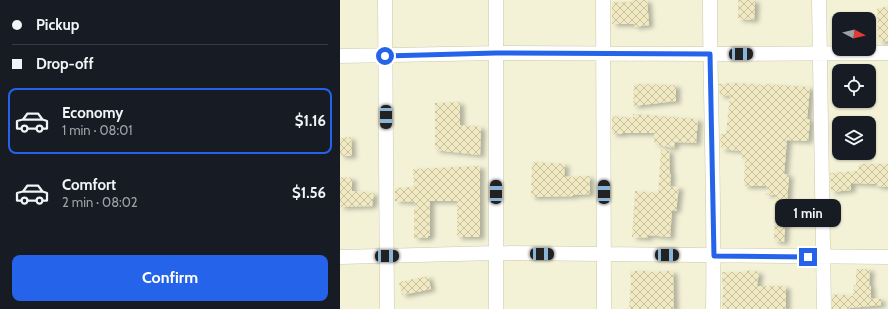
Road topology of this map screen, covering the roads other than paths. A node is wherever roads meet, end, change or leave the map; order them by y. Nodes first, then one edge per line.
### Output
1 (385, 0) edge
2 (496, 0) edge
3 (603, 0) edge
4 (710, 0) edge
5 (819, 0) edge
6 (496, 53) junction
7 (603, 53) junction
8 (820, 53) junction
9 (888, 53) edge
10 (710, 54) junction
11 (340, 56) edge
12 (385, 56) junction
13 (496, 254) junction
14 (604, 254) junction
15 (387, 256) junction
16 (714, 256) junction
17 (340, 257) edge
18 (824, 257) junction
19 (888, 257) edge
20 (387, 309) edge
21 (496, 309) edge
22 (604, 309) edge
23 (713, 309) edge
24 (824, 309) edge

1 - 12 street
2 - 6 street
3 - 7 street
4 - 10 street
5 - 8 street
6 - 7 street
6 - 12 street
6 - 13 street
7 - 10 street
7 - 14 street
8 - 9 street
8 - 10 street
8 - 18 street
10 - 16 street
11 - 12 street
12 - 15 street
13 - 14 street
13 - 15 street
13 - 21 street
14 - 16 street
14 - 22 street
15 - 17 street
15 - 20 street
16 - 18 street
16 - 23 street
18 - 19 street
18 - 24 street

